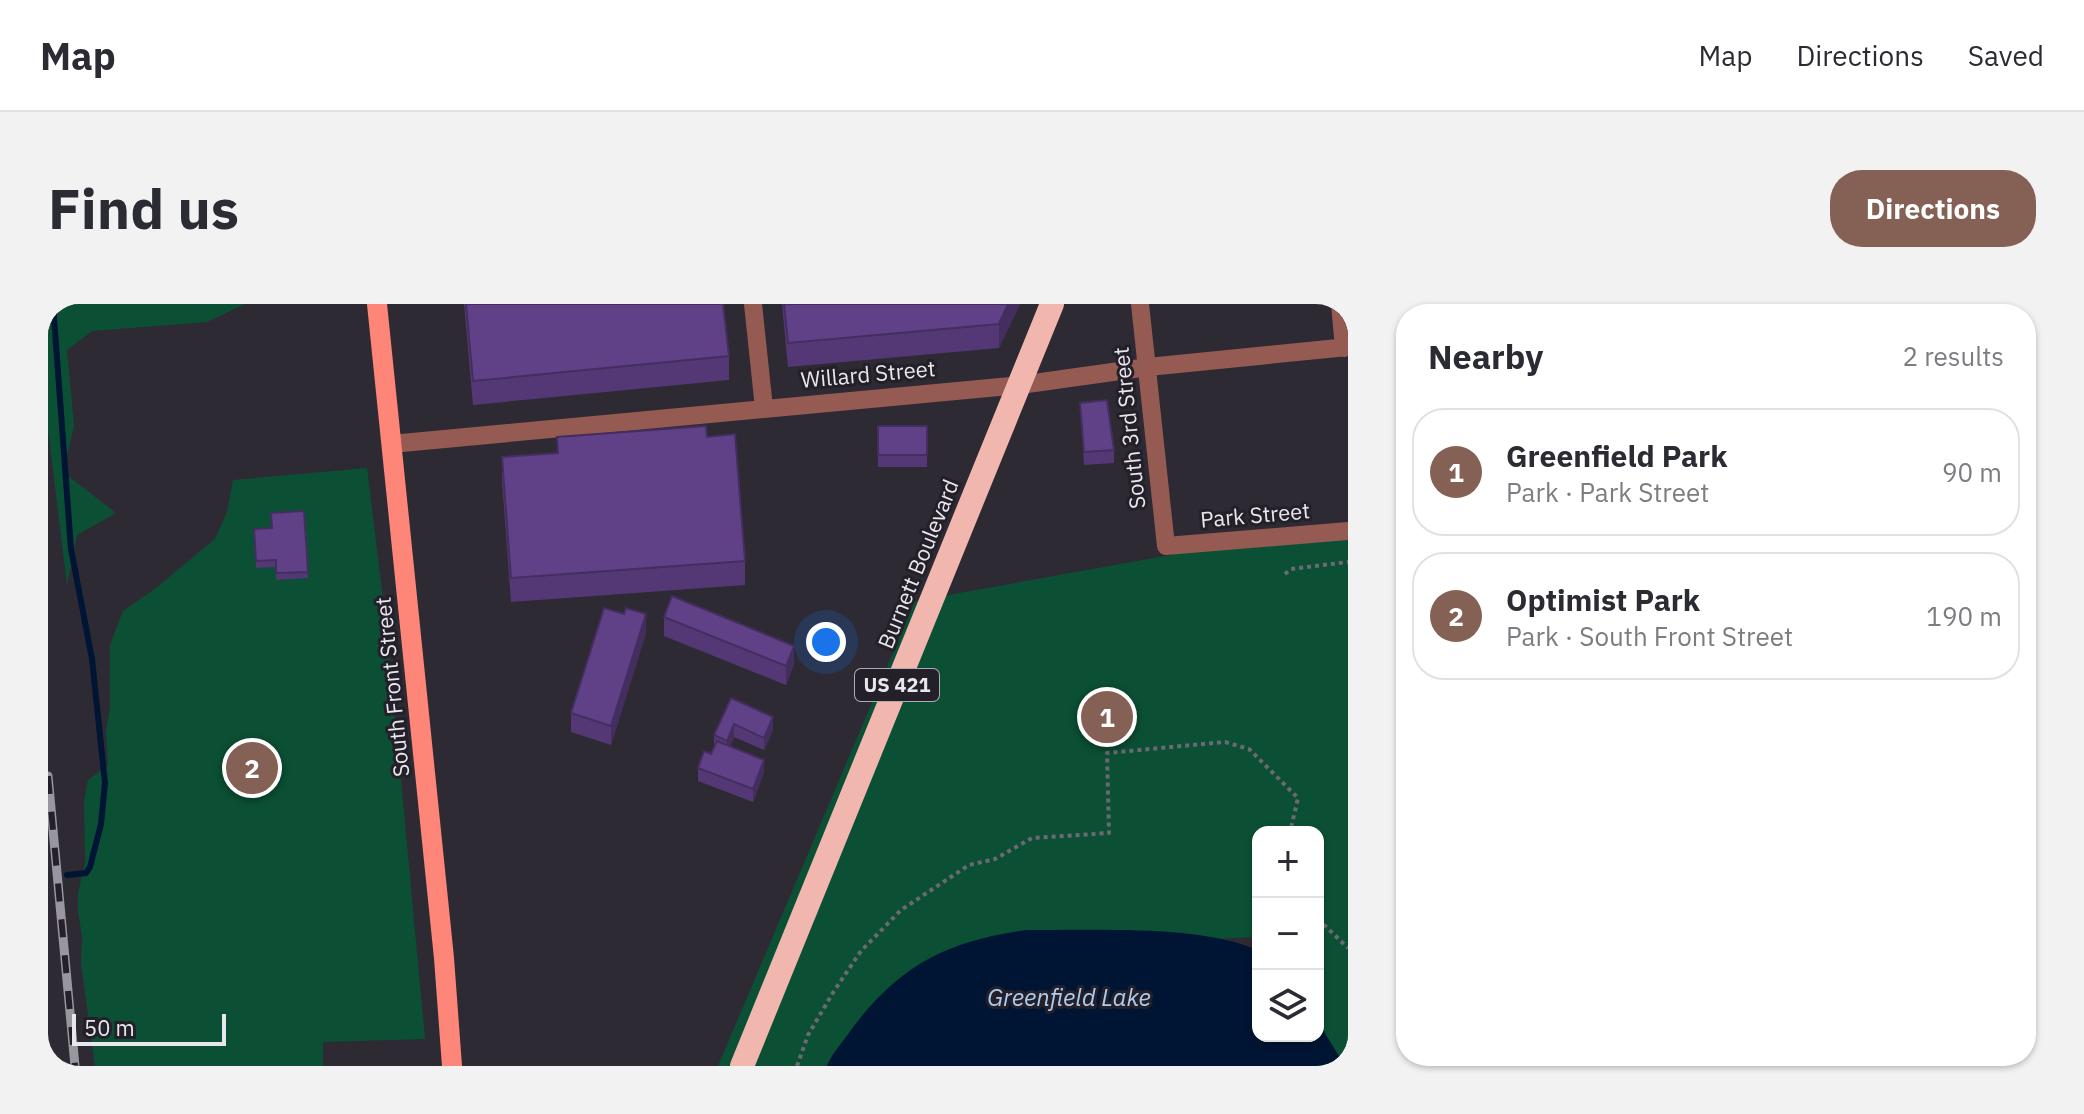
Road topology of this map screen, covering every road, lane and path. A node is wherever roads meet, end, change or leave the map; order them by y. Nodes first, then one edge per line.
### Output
1 (377, 304) edge
2 (753, 304) edge
3 (1052, 304) edge
4 (1140, 304) edge
5 (1340, 304) edge
6 (1346, 348) edge
7 (1148, 367) junction
8 (1020, 385) junction
9 (764, 408) junction
10 (391, 444) junction
11 (1348, 531) edge
12 (1166, 546) joint
13 (1348, 562) edge
14 (1285, 574) dead end
15 (1291, 826) edge
16 (1324, 925) edge
17 (1348, 948) edge
18 (452, 1066) edge
19 (742, 1066) edge
20 (797, 1066) edge

1 - 10 main road, South Front Street
2 - 9 street
3 - 8 highway, Burnett Boulevard / US 421
4 - 7 street, South 3rd Street
5 - 6 street
6 - 7 street, Willard Street
7 - 8 street, Willard Street
7 - 12 street, South 3rd Street
8 - 9 street, Willard Street
8 - 19 highway, Burnett Boulevard / US 421
9 - 10 street, Willard Street
10 - 18 main road, South Front Street
11 - 12 street, Park Street
13 - 14 path
15 - 20 path
16 - 17 path

